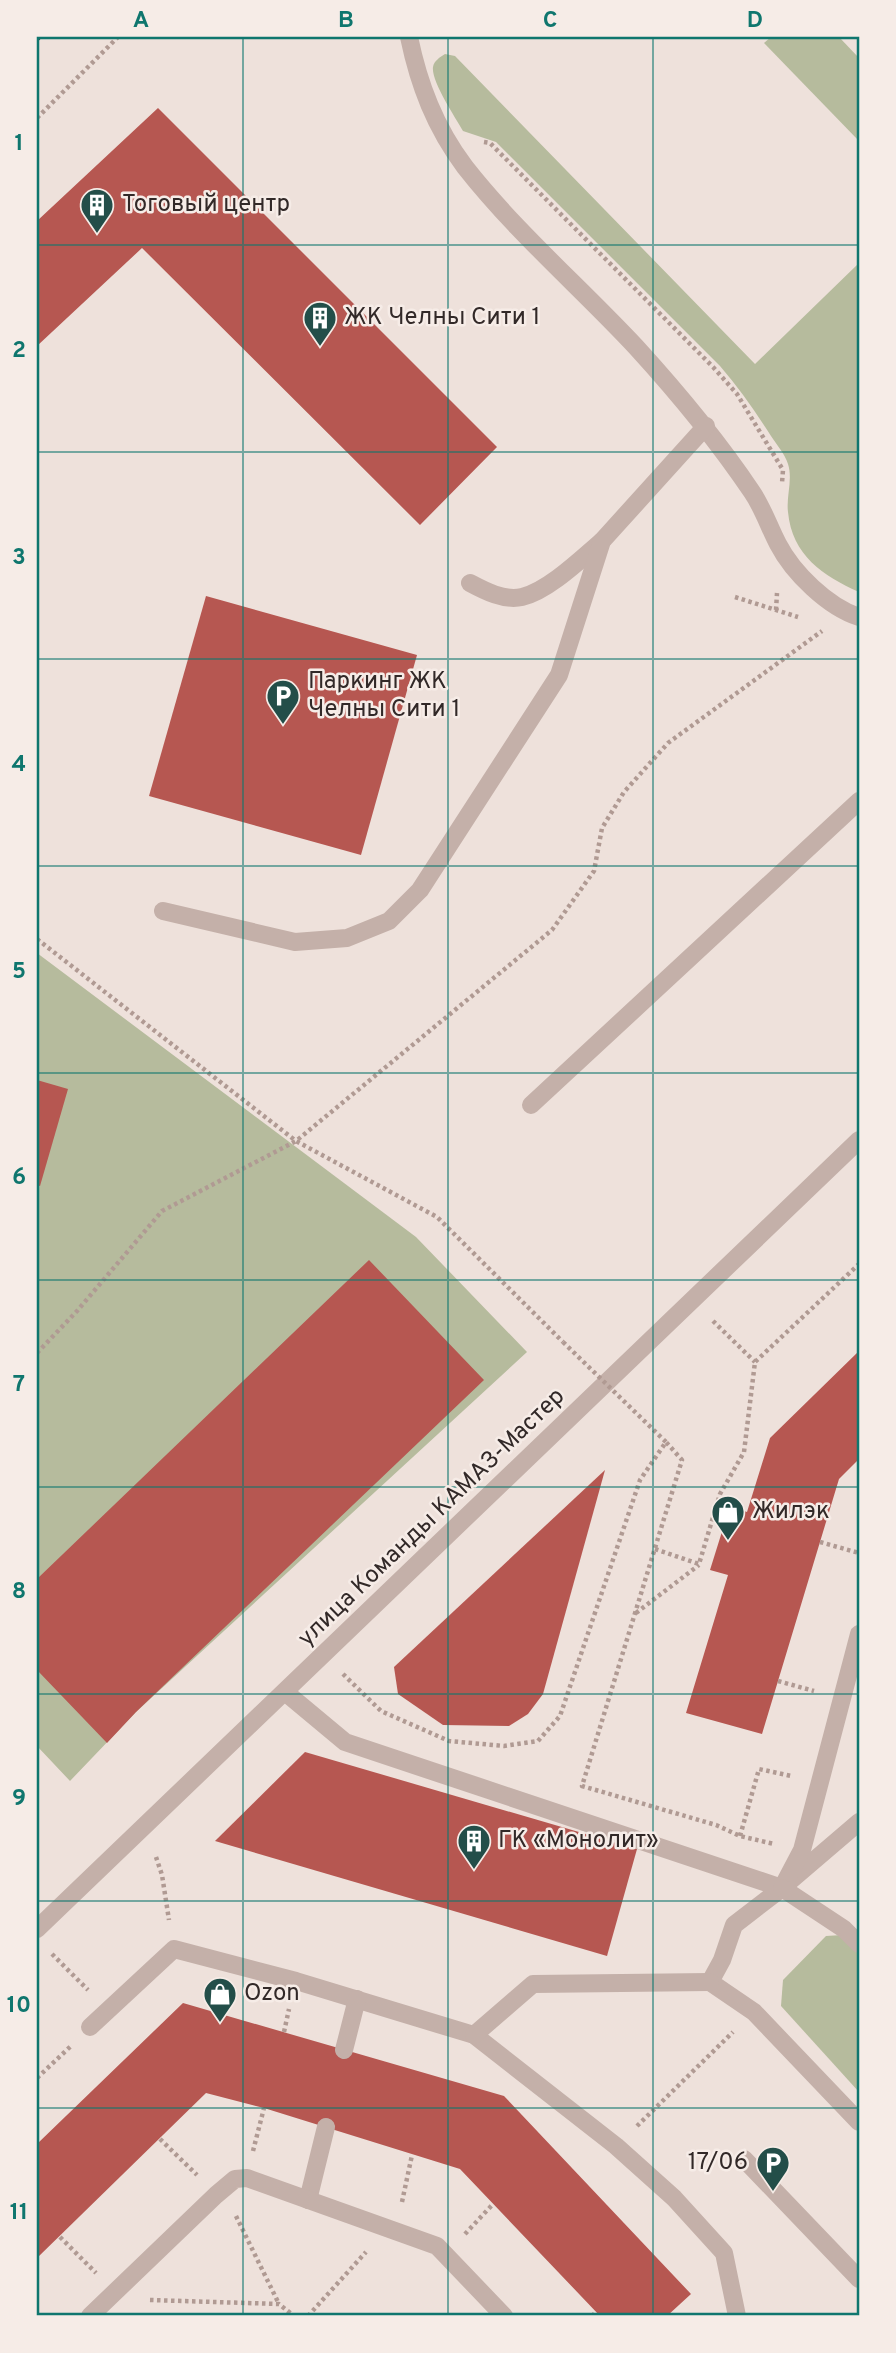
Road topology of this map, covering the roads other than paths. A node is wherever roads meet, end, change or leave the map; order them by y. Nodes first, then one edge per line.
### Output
1 (409, 37) edge
2 (706, 426) junction
3 (602, 541) junction
4 (470, 583) dead end
5 (859, 617) edge
6 (859, 801) edge
7 (163, 911) dead end
8 (531, 1105) dead end
9 (859, 1140) edge
10 (859, 1634) edge
11 (285, 1692) junction
12 (859, 1822) edge
13 (782, 1888) junction
14 (37, 1929) edge
15 (859, 1944) edge
16 (710, 1982) junction
17 (357, 1999) junction
18 (90, 2027) road end
19 (474, 2035) junction
20 (344, 2050) dead end
21 (859, 2122) edge
22 (326, 2127) dead end
23 (744, 2159) dead end
24 (308, 2200) junction
25 (859, 2279) edge
26 (90, 2316) edge
27 (504, 2316) edge
28 (737, 2316) edge

1 - 2 street
2 - 3 street
2 - 5 street
3 - 4 street
3 - 7 street
6 - 8 street
9 - 11 street, улица Команды КАМАЗ-Мастер
10 - 13 street
11 - 13 street
11 - 14 street, улица Команды КАМАЗ-Мастер
12 - 13 street
13 - 15 street
13 - 16 street
16 - 19 street
16 - 21 street
17 - 18 street
17 - 19 street
17 - 20 street
19 - 28 street
22 - 24 street
23 - 25 street
24 - 26 street
24 - 27 street

